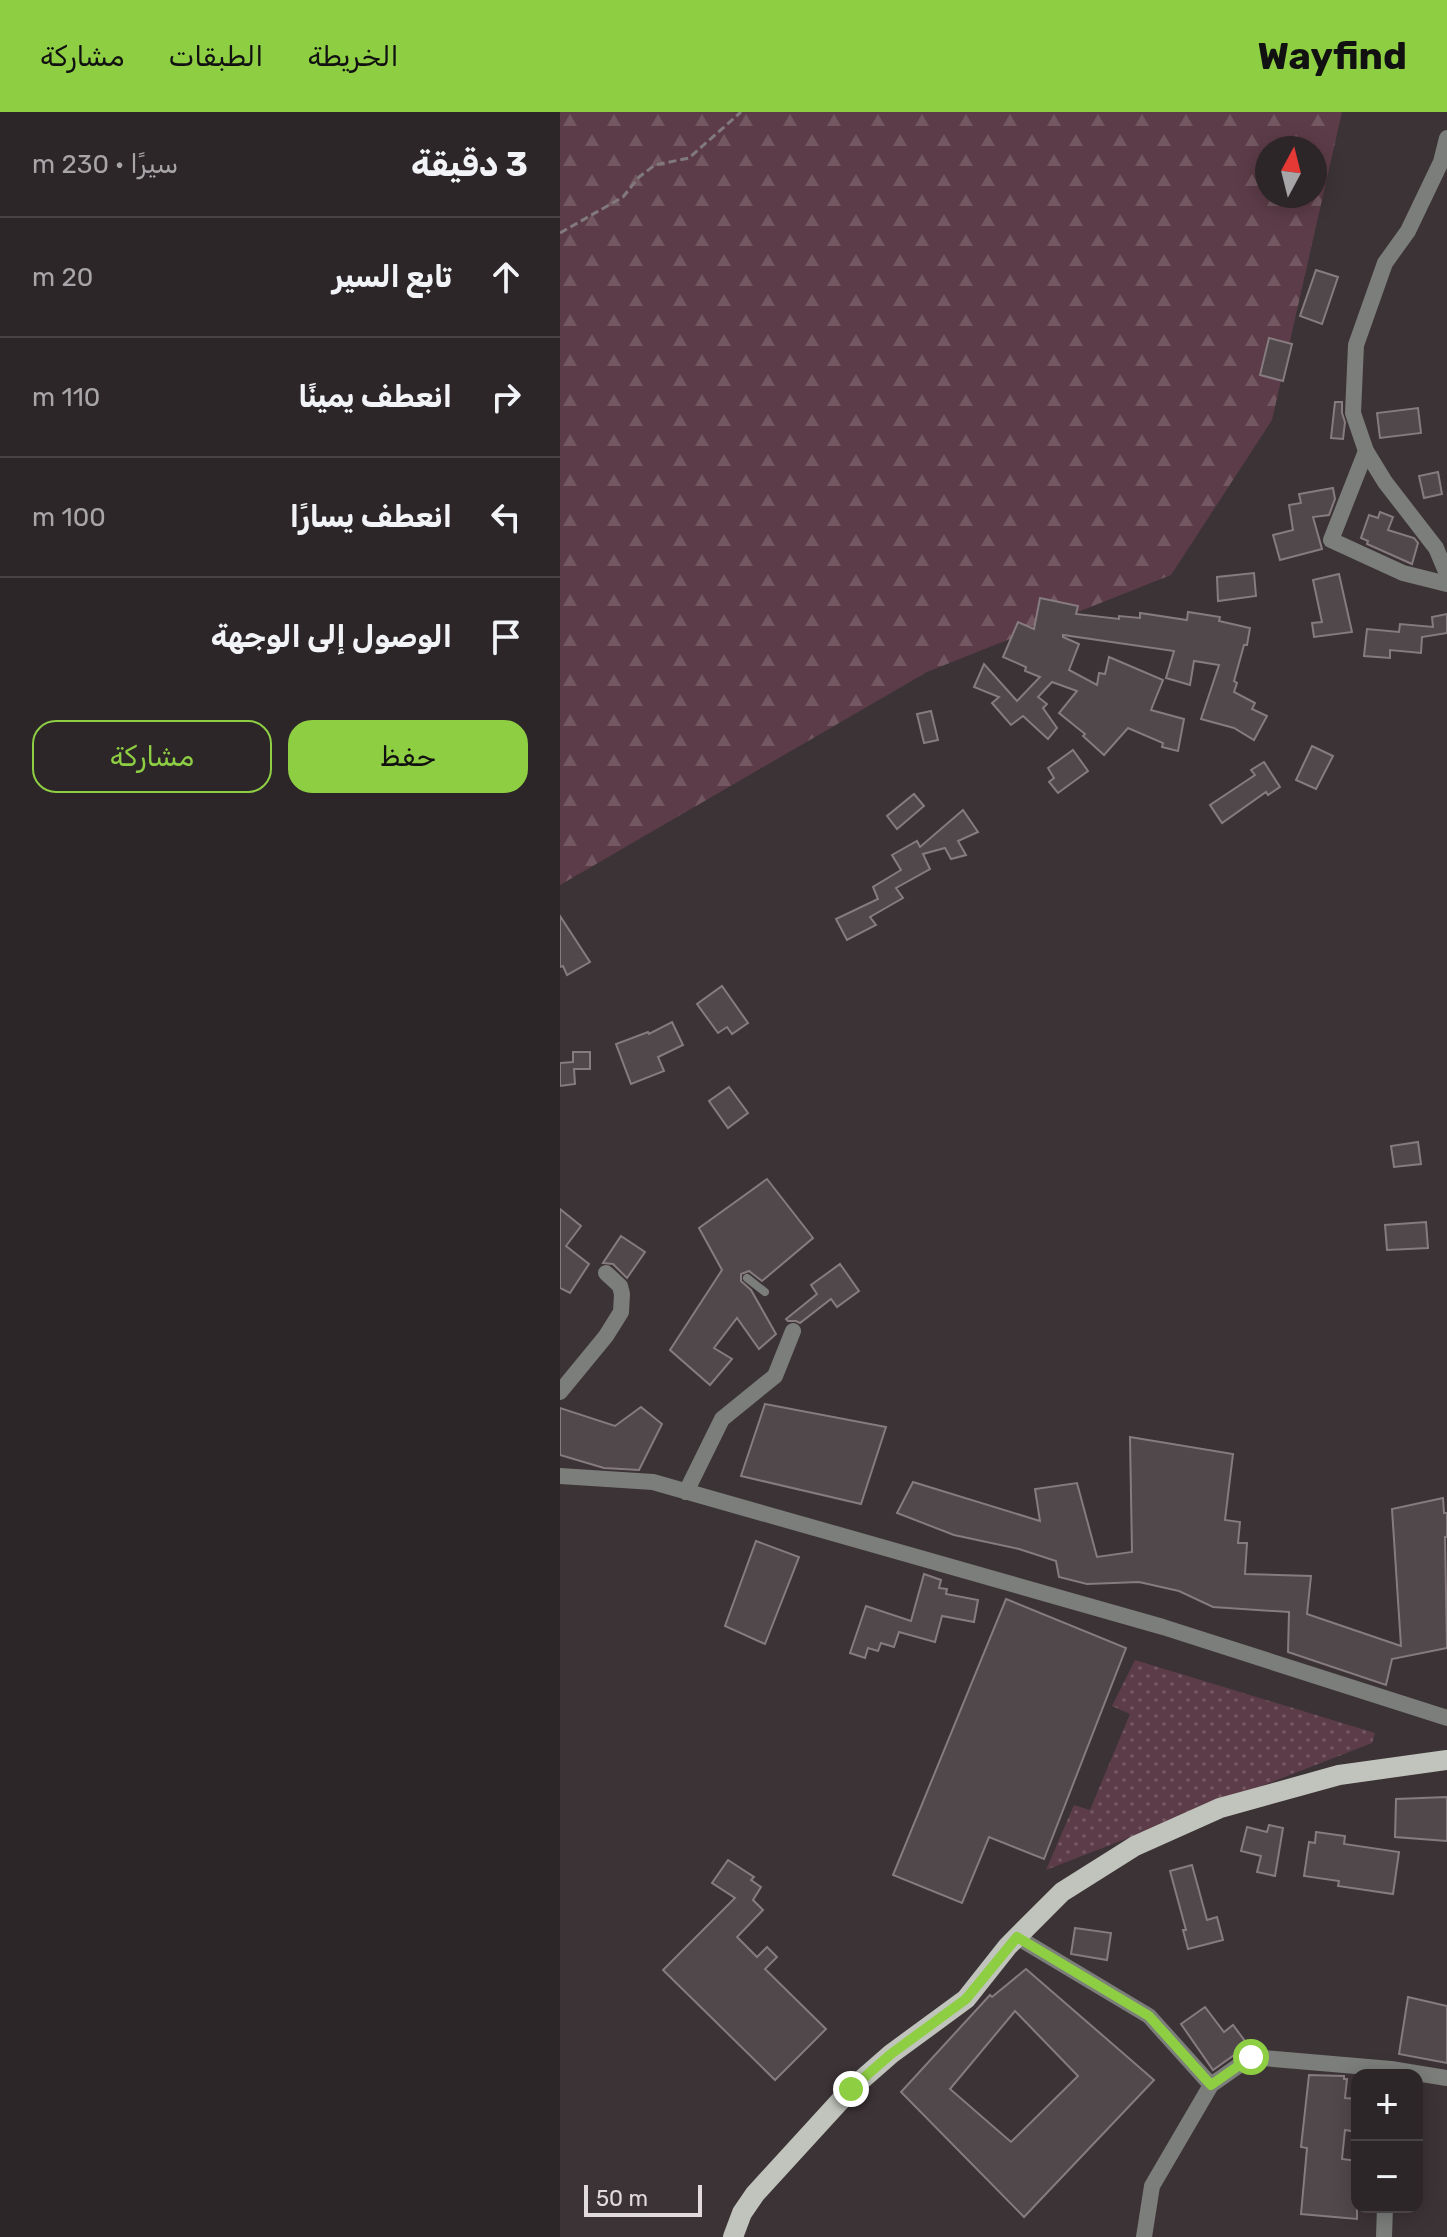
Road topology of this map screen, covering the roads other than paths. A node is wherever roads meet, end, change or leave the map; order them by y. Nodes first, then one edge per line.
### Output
1 (1447, 138) edge
2 (1366, 451) junction
3 (1447, 574) edge
4 (1447, 584) edge
5 (606, 1273) dead end
6 (747, 1278) dead end
7 (765, 1292) dead end
8 (793, 1331) dead end
9 (560, 1392) edge
10 (560, 1476) edge
11 (686, 1492) junction
12 (1447, 1718) edge
13 (1447, 1760) edge
14 (1017, 1937) junction
15 (1363, 2069) edge
16 (1423, 2075) edge
17 (1447, 2078) edge
18 (1211, 2085) junction
19 (1385, 2213) edge
20 (733, 2237) edge
21 (1144, 2237) edge
22 (1384, 2237) edge

1 - 2 street
2 - 3 street
2 - 4 street
5 - 9 street
6 - 7 lane
8 - 11 street
10 - 11 street
11 - 12 street
13 - 14 main road
14 - 18 street
14 - 20 main road
15 - 18 street
16 - 17 street
18 - 21 street
19 - 22 street

